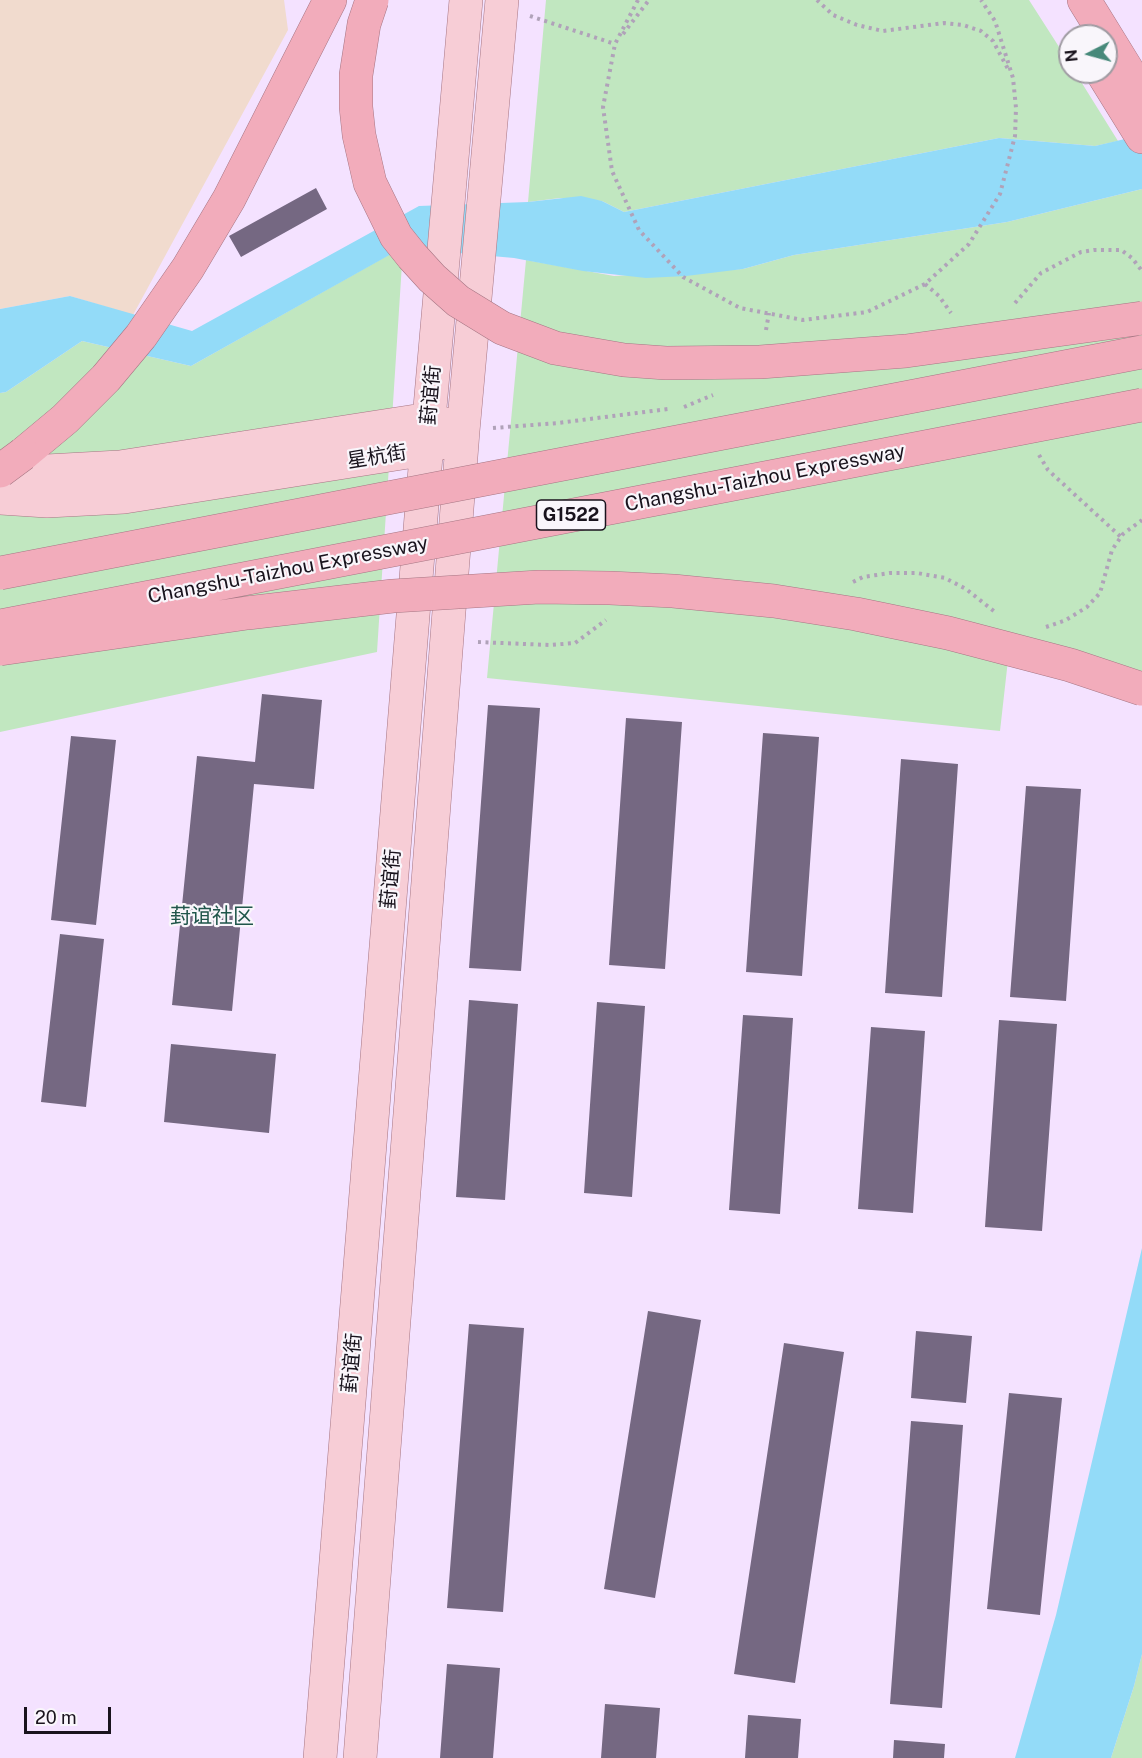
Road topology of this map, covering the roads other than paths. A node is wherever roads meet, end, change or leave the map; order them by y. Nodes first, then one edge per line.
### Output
1 (330, 0) edge
2 (372, 0) edge
3 (466, 0) edge
4 (1059, 0) edge
5 (1084, 0) edge
6 (501, 3) edge
7 (1074, 24) edge
8 (1109, 84) edge
9 (1142, 94) edge
10 (1142, 137) edge
11 (1142, 318) edge
12 (1142, 352) edge
13 (1142, 405) edge
14 (463, 431) junction
15 (428, 434) junction
16 (0, 469) edge
17 (0, 498) edge
18 (0, 573) edge
19 (0, 626) edge
20 (0, 649) edge
21 (1142, 689) edge
22 (320, 1758) edge
23 (360, 1758) edge

1 - 16 highway, bridge
2 - 11 highway, bridge
3 - 15 main road, 葑谊街
4 - 7 highway
5 - 9 highway
6 - 14 main road, 葑谊街
8 - 10 highway
12 - 18 highway, bridge
13 - 19 highway, Changshu-Taizhou Expressway / G1522, bridge
14 - 15 main road, 星杭街
14 - 23 main road, 葑谊街
15 - 16 main road, 星杭街
15 - 17 main road, 星杭街
15 - 22 main road, 葑谊街
20 - 21 highway, bridge

